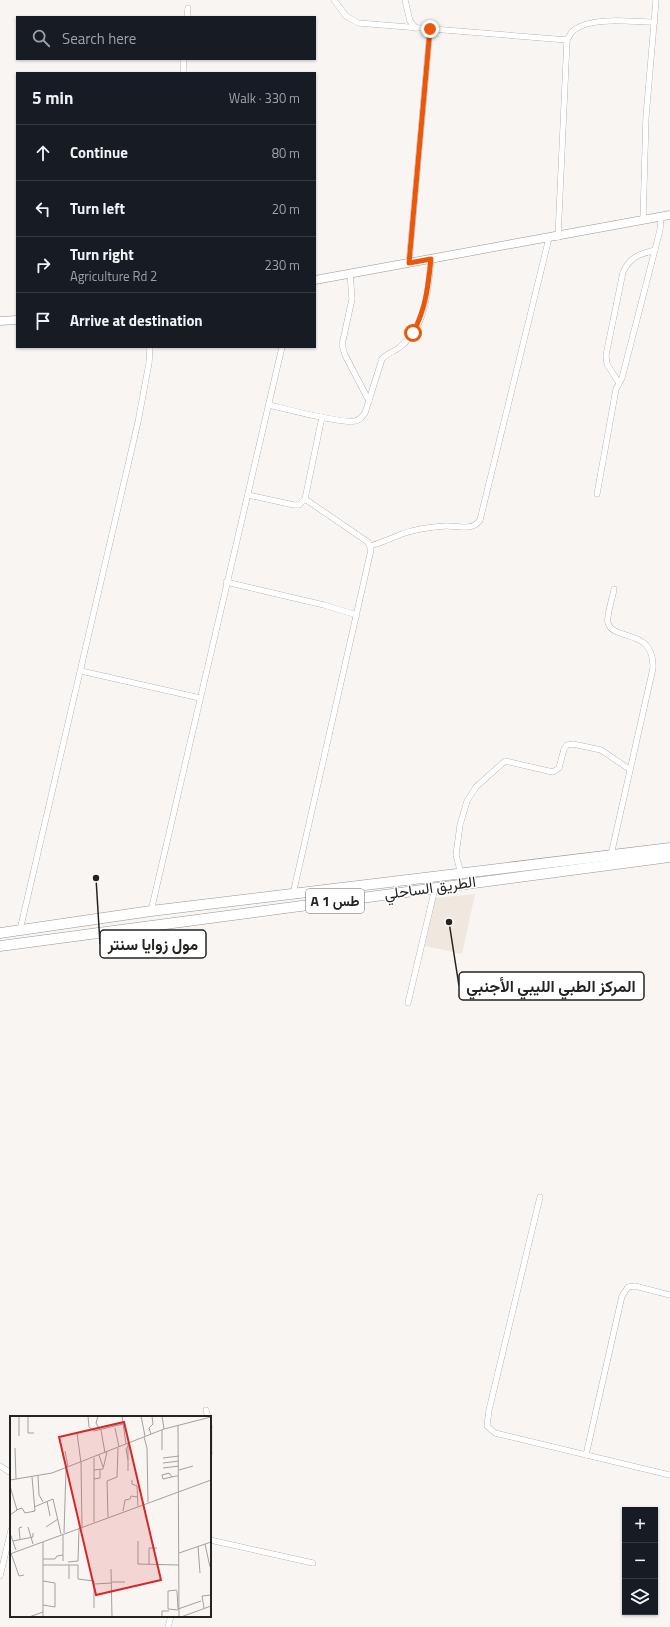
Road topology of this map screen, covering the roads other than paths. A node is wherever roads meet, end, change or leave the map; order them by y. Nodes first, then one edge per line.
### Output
1 (334, 0) edge
2 (405, 0) edge
3 (656, 0) edge
4 (188, 8) dead end
5 (187, 16) edge
6 (655, 22) junction
7 (416, 28) junction
8 (430, 29) junction
9 (567, 40) junction
10 (184, 60) edge
11 (183, 72) edge
12 (670, 215) edge
13 (661, 217) junction
14 (643, 220) junction
15 (558, 237) junction
16 (548, 238) junction
17 (655, 250) junction
18 (431, 259) junction
19 (409, 263) junction
20 (350, 273) junction
21 (316, 280) edge
22 (16, 320) edge
23 (0, 322) edge
24 (150, 348) edge
25 (282, 348) edge
26 (619, 383) junction
27 (369, 401) junction
28 (269, 405) junction
29 (322, 417) junction
30 (597, 494) dead end
31 (248, 495) junction
32 (305, 499) junction
33 (370, 546) junction
34 (226, 582) junction
35 (614, 590) dead end
36 (357, 615) junction
37 (81, 671) junction
38 (200, 698) junction
39 (629, 770) junction
40 (670, 848) edge
41 (611, 855) junction
42 (670, 858) edge
43 (461, 874) junction
44 (435, 888) junction
45 (293, 895) junction
46 (151, 911) junction
47 (20, 930) junction
48 (0, 933) edge
49 (0, 946) edge
50 (408, 1003) dead end
51 (540, 1197) dead end
52 (670, 1295) edge
53 (206, 1410) dead end
54 (208, 1416) edge
55 (586, 1455) junction
56 (0, 1466) edge
57 (10, 1472) edge
58 (670, 1475) edge
59 (10, 1534) edge
60 (211, 1540) edge
61 (313, 1563) dead end
62 (0, 1576) edge
63 (171, 1617) edge
64 (168, 1627) edge

1 - 7 street
2 - 7 street
3 - 6 street
4 - 5 street
6 - 9 street
6 - 14 street
7 - 8 street
8 - 9 street
8 - 19 street
9 - 15 street
10 - 11 street
12 - 13 street
13 - 14 street
13 - 17 street
14 - 15 street
15 - 16 street
16 - 18 street
16 - 33 street
17 - 26 street
17 - 26 street
18 - 19 street
18 - 27 street
19 - 20 street
20 - 21 street
20 - 27 street
22 - 23 street
24 - 37 street
25 - 28 street
26 - 30 street
27 - 29 street
28 - 29 street
28 - 31 street
29 - 32 street
31 - 32 street
31 - 34 street
32 - 33 street
33 - 36 street
34 - 36 street
34 - 38 street
35 - 39 street
36 - 45 street
37 - 38 street
37 - 47 street
38 - 46 street
39 - 41 street
39 - 43 street
40 - 41 highway, الطريق الساحلي / A 1 طس
41 - 43 highway, الطريق الساحلي / A 1 طس
42 - 44 highway, الطريق الساحلي / A 1 طس
43 - 45 highway, الطريق الساحلي / A 1 طس
44 - 49 highway, الطريق الساحلي / A 1 طس
44 - 50 street
45 - 46 highway, الطريق الساحلي / A 1 طس
46 - 47 highway, الطريق الساحلي / A 1 طس
47 - 48 highway, الطريق الساحلي / A 1 طس
51 - 55 street
52 - 55 street
53 - 54 street
55 - 58 street
56 - 57 street
59 - 62 street
60 - 61 street
63 - 64 street

